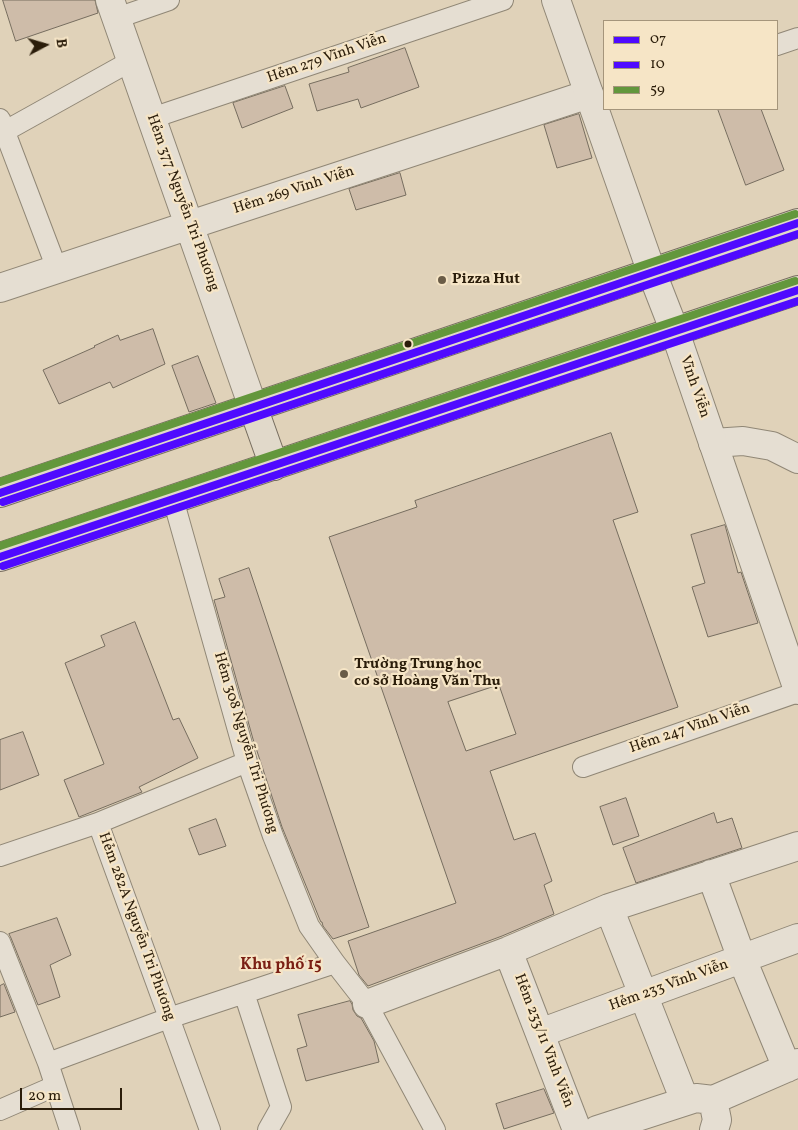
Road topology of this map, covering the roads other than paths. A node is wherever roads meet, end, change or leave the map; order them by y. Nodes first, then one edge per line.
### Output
1 (169, 0) edge
2 (503, 0) edge
3 (556, 0) edge
4 (113, 9) edge
5 (798, 38) edge
6 (778, 46) edge
7 (131, 61) junction
8 (596, 102) edge
9 (152, 118) junction
10 (1, 129) edge
11 (798, 223) edge
12 (190, 225) junction
13 (57, 269) junction
14 (652, 273) junction
15 (0, 288) edge
16 (798, 290) edge
17 (675, 332) junction
18 (253, 406) junction
19 (713, 443) junction
20 (798, 459) edge
21 (274, 466) junction
22 (0, 493) edge
23 (173, 499) junction
24 (0, 557) edge
25 (798, 691) edge
26 (247, 762) junction
27 (583, 766) dead end
28 (98, 822) junction
29 (798, 846) edge
30 (0, 856) edge
31 (711, 874) junction
32 (609, 908) junction
33 (798, 938) edge
34 (0, 942) edge
35 (508, 951) junction
36 (742, 959) junction
37 (335, 963) junction
38 (244, 993) junction
39 (643, 995) junction
40 (367, 1004) junction
41 (169, 1018) junction
42 (540, 1033) junction
43 (48, 1063) junction
44 (792, 1065) edge
45 (56, 1086) junction
46 (713, 1100) junction
47 (685, 1102) junction
48 (0, 1110) edge
49 (70, 1130) edge
50 (210, 1130) edge
51 (268, 1130) edge
52 (435, 1130) edge
53 (577, 1130) edge
54 (597, 1130) edge
55 (714, 1130) edge

1 - 4 lane
2 - 9 lane, Hẻm 279 Vĩnh Viễn
3 - 8 street, Vĩnh Viễn
4 - 7 street, Hẻm 377 Nguyễn Tri Phương
5 - 6 lane
7 - 9 street, Hẻm 377 Nguyễn Tri Phương
7 - 10 lane
8 - 12 street, Hẻm 269 Vĩnh Viễn
8 - 14 street, Vĩnh Viễn
9 - 12 street, Hẻm 377 Nguyễn Tri Phương
10 - 13 lane
11 - 14 main road
12 - 13 street, Hẻm 269 Vĩnh Viễn
12 - 18 street, Hẻm 377 Nguyễn Tri Phương
13 - 15 street, Hẻm 269 Vĩnh Viễn
14 - 17 street, Vĩnh Viễn
14 - 18 main road
16 - 17 main road
17 - 19 street, Vĩnh Viễn
17 - 21 main road
18 - 21 main road
18 - 22 main road
19 - 20 street
19 - 25 street, Vĩnh Viễn
21 - 23 main road
23 - 24 main road
23 - 26 lane, Hẻm 308 Nguyễn Tri Phương
25 - 27 lane, Hẻm 247 Vĩnh Viễn
26 - 28 lane
26 - 37 lane, Hẻm 308 Nguyễn Tri Phương
28 - 30 lane, Hẻm 282A Nguyễn Tri Phương
28 - 41 lane, Hẻm 282A Nguyễn Tri Phương
29 - 31 street
31 - 32 street
31 - 36 street
32 - 35 street
32 - 39 street
33 - 36 street, Hẻm 233 Vĩnh Viễn
34 - 43 lane
35 - 40 street
35 - 42 street, Hẻm 233/11 Vĩnh Viễn
36 - 39 street, Hẻm 233 Vĩnh Viễn
36 - 44 street
37 - 38 lane
37 - 40 lane, Hẻm 308 Nguyễn Tri Phương
38 - 41 lane
38 - 51 lane
39 - 42 street, Hẻm 233 Vĩnh Viễn
39 - 47 street
40 - 52 lane, Hẻm 308 Nguyễn Tri Phương
41 - 43 lane
41 - 50 lane, Hẻm 282A Nguyễn Tri Phương
42 - 53 street, Hẻm 233/11 Vĩnh Viễn
43 - 45 lane
44 - 46 street
45 - 48 lane
45 - 49 lane
46 - 47 street
46 - 55 street
47 - 54 street

